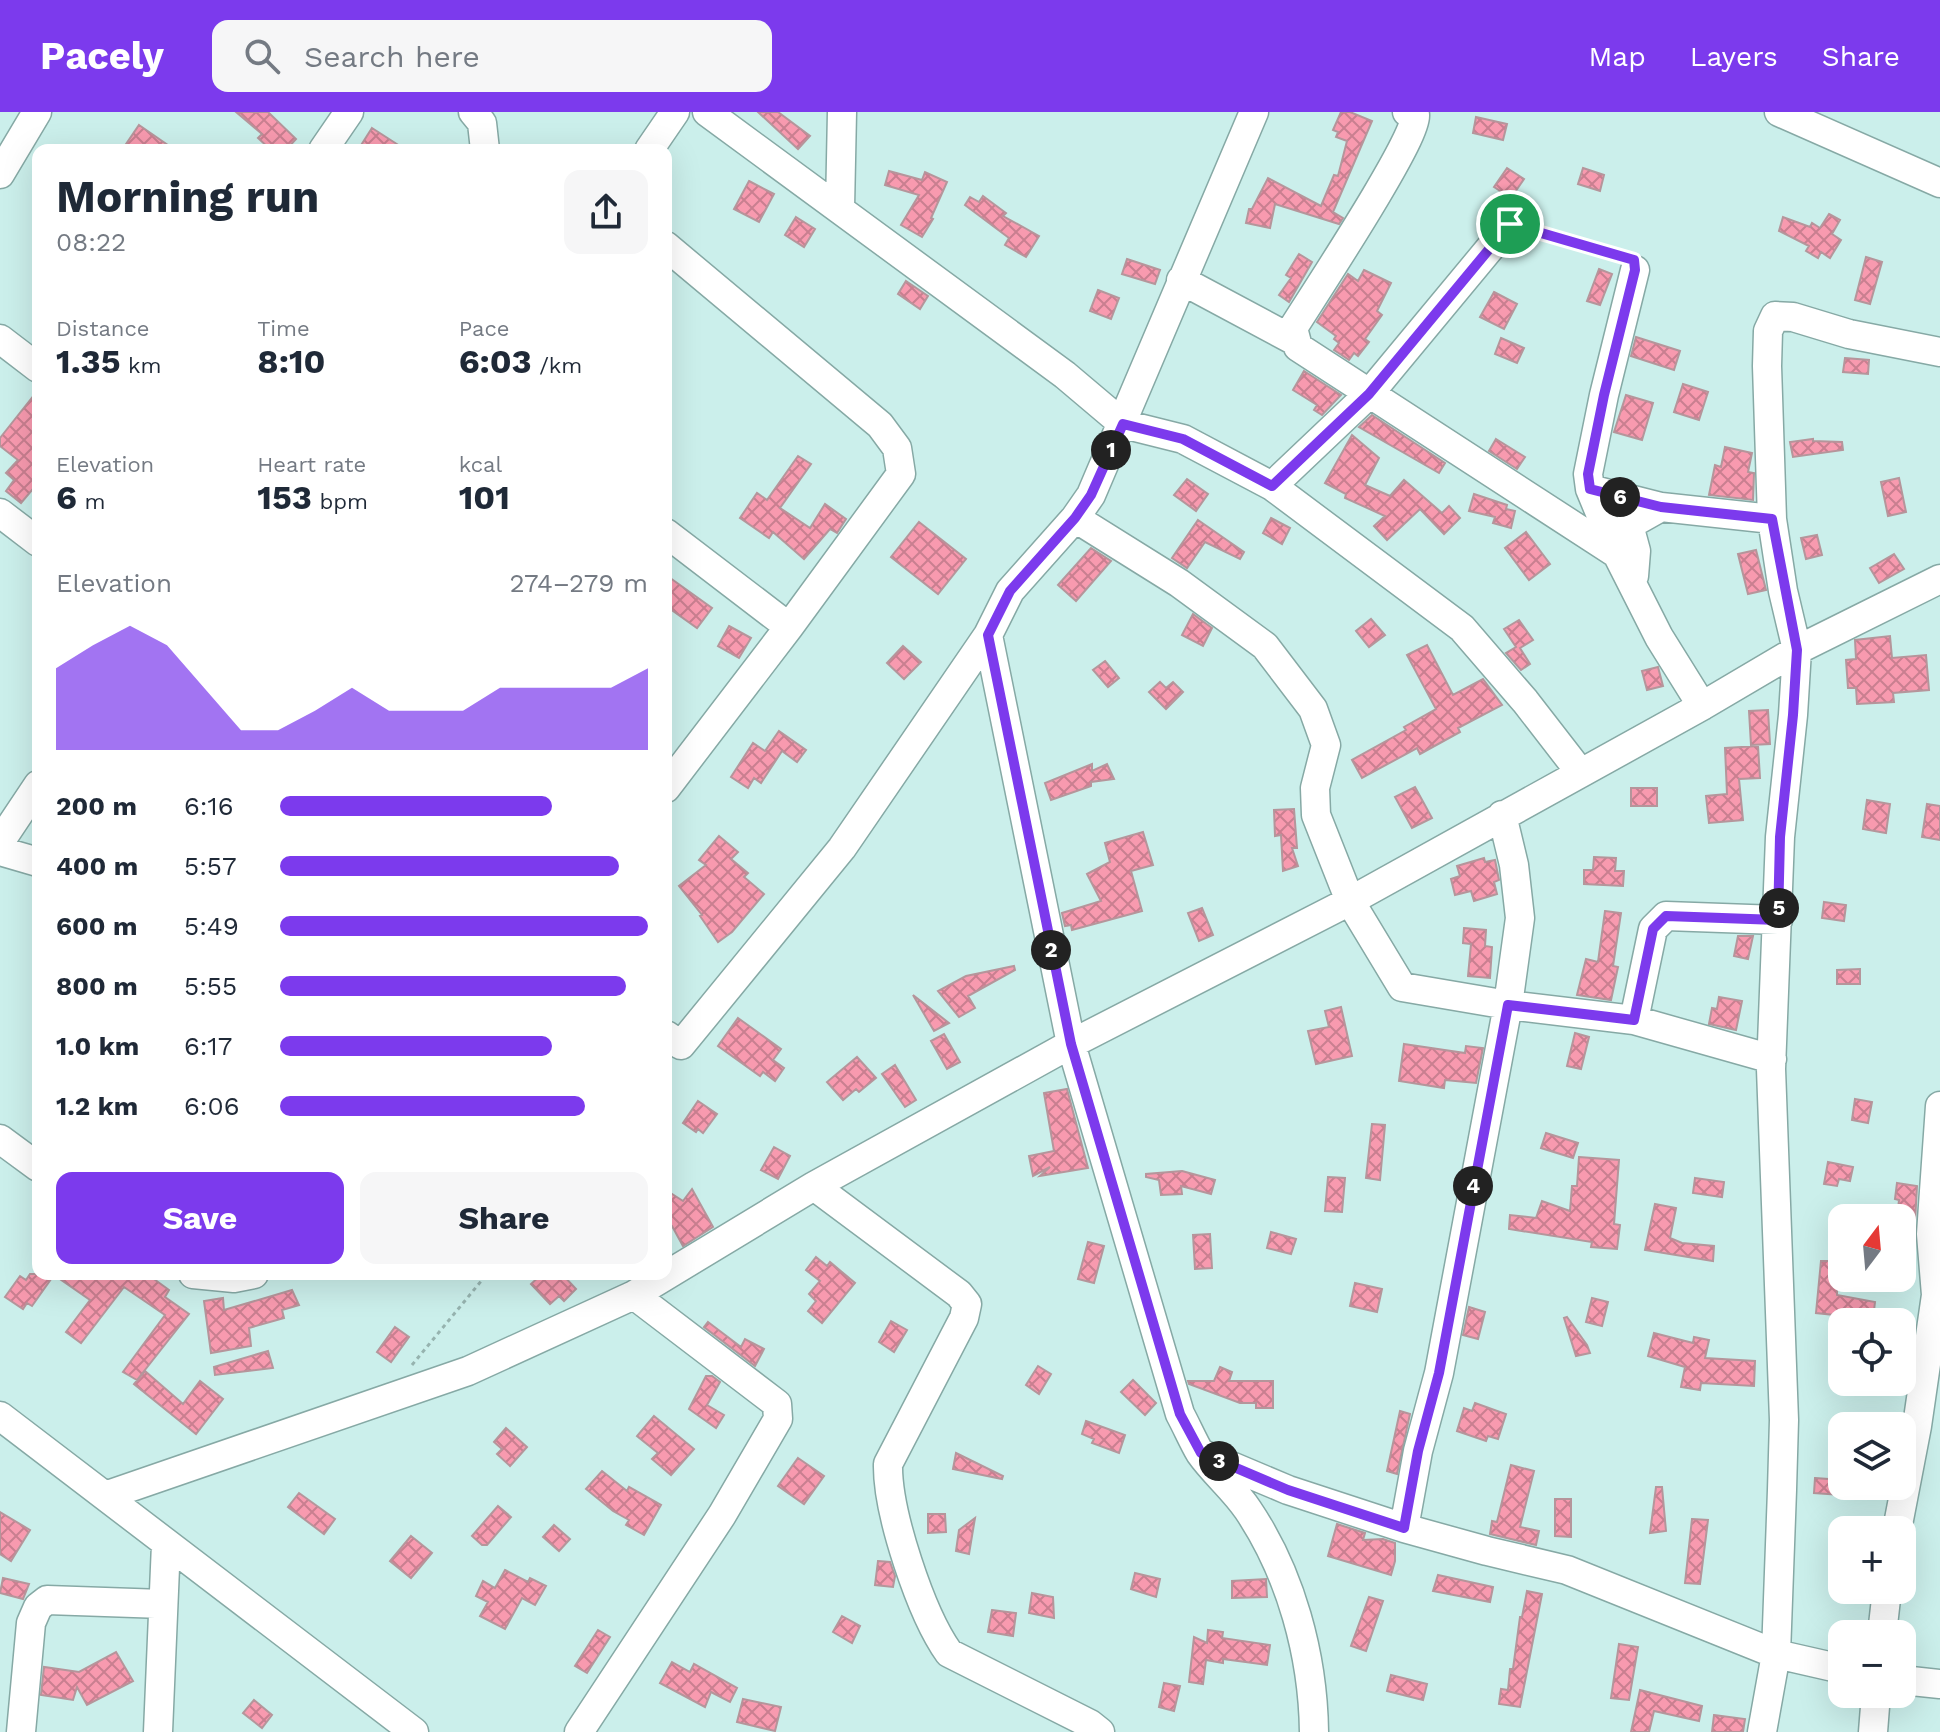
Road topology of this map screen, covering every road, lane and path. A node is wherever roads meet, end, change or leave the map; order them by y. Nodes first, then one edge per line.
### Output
1 (37, 112) edge
2 (349, 112) edge
3 (473, 112) edge
4 (675, 112) edge
5 (707, 112) edge
6 (842, 112) edge
7 (1254, 112) edge
8 (1407, 112) edge
9 (1779, 112) edge
10 (327, 144) edge
11 (484, 144) edge
12 (653, 144) edge
13 (0, 174) edge
14 (1940, 183) edge
15 (840, 208) junction
16 (1510, 224) joint
17 (672, 251) edge
18 (1635, 270) joint
19 (1181, 280) junction
20 (0, 339) edge
21 (1295, 341) junction
22 (1940, 352) edge
23 (32, 363) edge
24 (1369, 394) junction
25 (1123, 424) junction
26 (1272, 486) junction
27 (1590, 489) junction
28 (1661, 507) junction
29 (0, 513) edge
30 (1075, 518) junction
31 (1772, 519) junction
32 (32, 537) edge
33 (672, 538) edge
34 (1617, 554) junction
35 (1940, 579) edge
36 (1633, 589) junction
37 (789, 627) junction
38 (988, 635) junction
39 (1797, 650) junction
40 (1702, 706) junction
41 (1580, 772) junction
42 (672, 780) edge
43 (32, 794) edge
44 (1502, 815) junction
45 (0, 842) edge
46 (0, 851) edge
47 (32, 860) edge
48 (1350, 901) junction
49 (1778, 920) junction
50 (1508, 1005) junction
51 (1634, 1020) junction
52 (672, 1039) edge
53 (1071, 1044) junction
54 (1772, 1059) junction
55 (1940, 1106) edge
56 (0, 1139) edge
57 (32, 1163) edge
58 (814, 1186) junction
59 (1936, 1234) edge
60 (672, 1272) edge
61 (482, 1280) edge
62 (659, 1280) edge
63 (634, 1295) junction
64 (410, 1367) dead end
65 (0, 1416) edge
66 (1201, 1453) junction
67 (105, 1496) junction
68 (1900, 1516) edge
69 (1404, 1528) junction
70 (166, 1544) junction
71 (163, 1604) junction
72 (1776, 1654) junction
73 (1828, 1666) edge
74 (1916, 1681) edge
75 (1940, 1684) edge
76 (1875, 1708) edge
77 (21, 1732) edge
78 (158, 1732) edge
79 (414, 1732) edge
80 (579, 1732) edge
81 (1100, 1732) edge
82 (1314, 1732) edge
83 (1762, 1732) edge
84 (1873, 1732) edge

1 - 13 street
2 - 10 street
3 - 11 street
4 - 12 street
5 - 15 street
6 - 15 street
7 - 19 street
8 - 21 street
9 - 14 street
15 - 25 street
16 - 18 path
16 - 24 street
17 - 37 street
18 - 27 street
19 - 21 street
19 - 25 street
20 - 23 street
21 - 24 street
22 - 31 street
24 - 26 street
24 - 34 street
25 - 26 street
25 - 30 street
26 - 41 street
27 - 28 street
27 - 34 street
28 - 31 street
28 - 36 street
29 - 32 street
30 - 38 street
30 - 48 street
31 - 39 street
33 - 37 street
34 - 36 street
35 - 39 street
36 - 40 street
37 - 42 street
38 - 52 street
38 - 53 street
39 - 40 street
39 - 49 street
40 - 41 street
41 - 44 street
43 - 45 street
44 - 48 street
44 - 50 street
46 - 47 street
48 - 50 street
48 - 53 street
49 - 51 street
49 - 54 street
50 - 51 street
50 - 69 street
51 - 54 street
53 - 58 street
53 - 66 street
54 - 72 street
55 - 59 street
56 - 57 street
58 - 60 street
58 - 81 street
59 - 68 street
61 - 64 path
62 - 63 street
63 - 67 street
63 - 80 street
65 - 67 street
66 - 69 street
66 - 82 street
67 - 70 street
69 - 72 street
70 - 71 street
70 - 79 street
71 - 77 street
71 - 78 street
72 - 73 street
72 - 83 street
74 - 75 street
76 - 84 street

